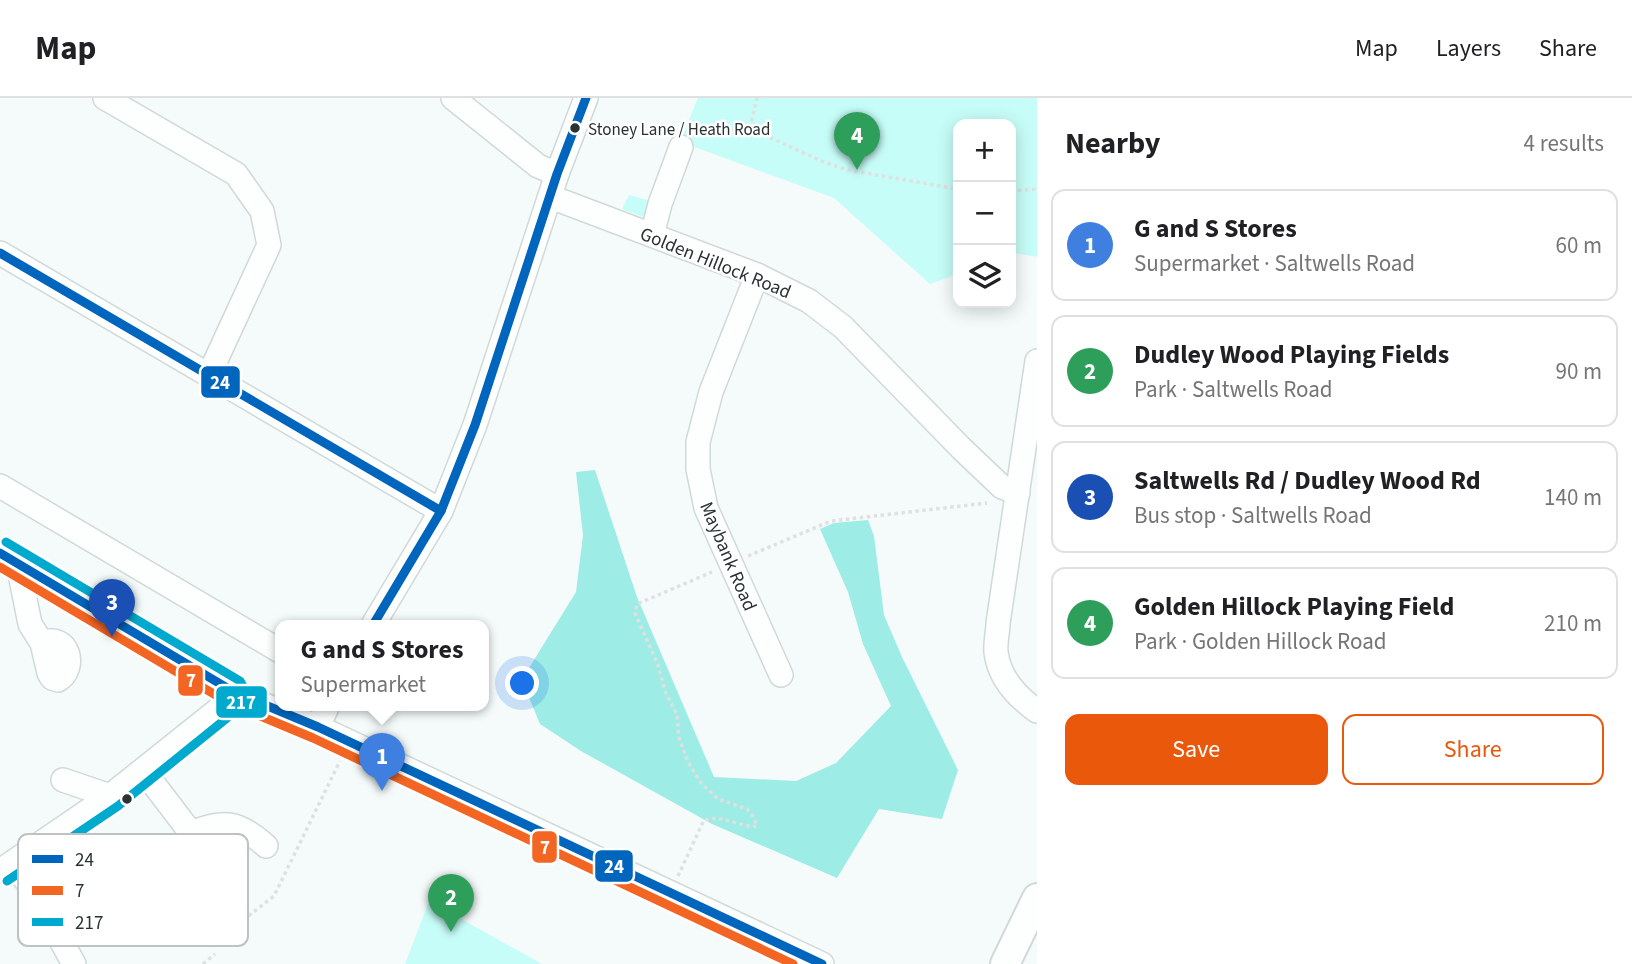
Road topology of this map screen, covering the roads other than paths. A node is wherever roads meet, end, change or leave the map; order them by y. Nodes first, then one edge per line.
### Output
1 (105, 98) edge
2 (453, 98) edge
3 (586, 98) edge
4 (681, 147) road end
5 (557, 174) junction
6 (551, 197) junction
7 (652, 235) junction
8 (0, 253) edge
9 (757, 275) junction
10 (1037, 361) edge
11 (209, 375) junction
12 (0, 486) edge
13 (1018, 496) junction
14 (441, 511) junction
15 (9, 559) edge
16 (376, 620) edge
17 (42, 643) dead end
18 (275, 646) edge
19 (780, 675) dead end
20 (233, 692) junction
21 (275, 709) edge
22 (279, 711) edge
23 (325, 711) edge
24 (1037, 711) edge
25 (318, 727) junction
26 (143, 770) junction
27 (63, 780) dead end
28 (110, 796) junction
29 (54, 834) edge
30 (266, 846) dead end
31 (1037, 898) edge
32 (64, 946) edge
33 (74, 964) edge
34 (822, 964) edge
35 (1005, 964) edge

1 - 11 street
2 - 5 street
3 - 5 street
4 - 7 street
5 - 6 street
6 - 7 street, Golden Hillock Road
6 - 14 street
7 - 9 street, Golden Hillock Road
8 - 11 street
9 - 13 street, Golden Hillock Road
9 - 19 street, Maybank Road
10 - 13 street
11 - 14 street
12 - 18 street
13 - 24 street
14 - 16 street
15 - 17 street
15 - 20 street
20 - 21 street
20 - 26 street
22 - 25 street
23 - 25 street
25 - 34 street
26 - 28 street
26 - 30 street
27 - 28 street
28 - 29 street
31 - 35 main road
32 - 33 street

